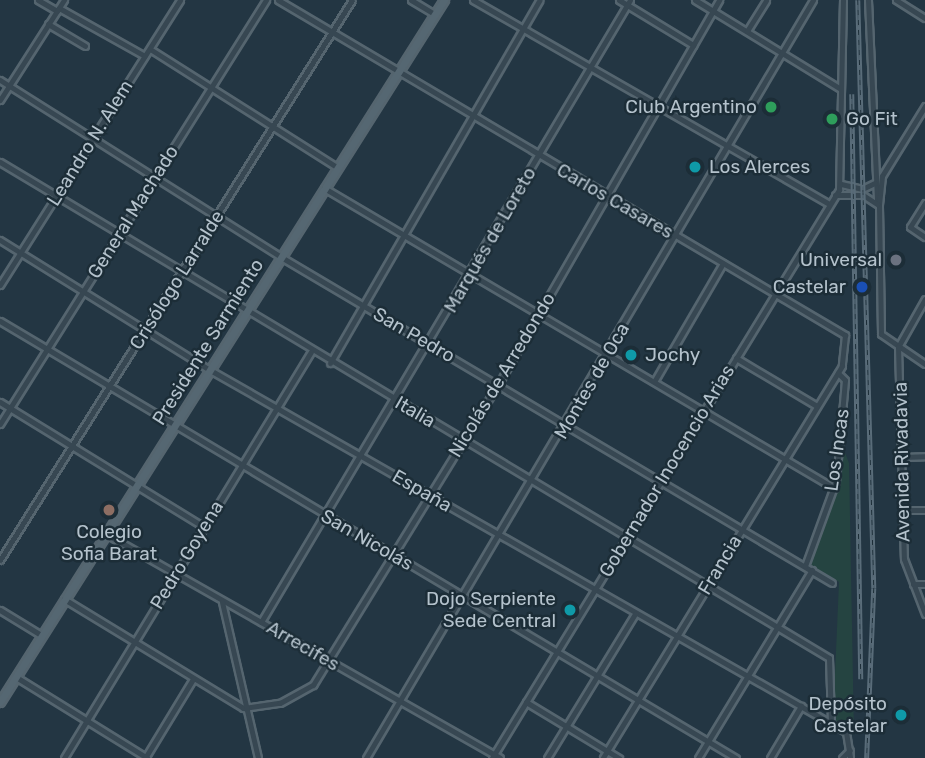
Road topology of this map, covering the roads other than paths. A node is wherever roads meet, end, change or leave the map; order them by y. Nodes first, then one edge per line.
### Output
1 (38, 0) edge
2 (64, 0) edge
3 (180, 0) edge
4 (266, 0) edge
5 (278, 0) edge
6 (352, 0) edge
7 (411, 0) edge
8 (444, 0) edge
9 (473, 0) edge
10 (540, 0) edge
11 (619, 0) edge
12 (695, 0) edge
13 (719, 0) edge
14 (766, 0) edge
15 (813, 0) edge
16 (843, 0) edge
17 (869, 0) edge
18 (896, 0) edge
19 (910, 0) edge
20 (628, 2) edge
21 (906, 6) junction
22 (58, 9) junction
23 (713, 11) junction
24 (434, 15) junction
25 (925, 18) edge
26 (48, 24) junction
27 (523, 29) junction
28 (747, 31) junction
29 (331, 34) junction
30 (693, 45) junction
31 (85, 46) dead end
32 (150, 49) junction
33 (782, 53) junction
34 (145, 56) junction
35 (589, 67) junction
36 (396, 75) junction
37 (0, 80) edge
38 (8, 87) junction
39 (211, 88) junction
40 (841, 89) junction
41 (0, 100) edge
42 (656, 106) junction
43 (925, 106) edge
44 (471, 118) junction
45 (272, 127) junction
46 (92, 139) junction
47 (728, 147) junction
48 (538, 157) junction
49 (0, 162) edge
50 (337, 167) junction
51 (153, 178) junction
52 (878, 181) junction
53 (841, 184) junction
54 (324, 188) junction
55 (605, 195) junction
56 (835, 195) junction
57 (55, 197) junction
58 (925, 203) edge
59 (830, 204) junction
60 (878, 206) junction
61 (216, 217) junction
62 (118, 236) junction
63 (405, 236) junction
64 (676, 236) junction
65 (925, 237) edge
66 (0, 240) edge
67 (20, 253) junction
68 (281, 257) junction
69 (723, 263) junction
70 (180, 274) junction
71 (471, 275) junction
72 (0, 285) edge
73 (84, 292) junction
74 (776, 293) junction
75 (925, 299) edge
76 (364, 306) junction
77 (245, 313) junction
78 (539, 314) junction
79 (0, 321) edge
80 (145, 330) junction
81 (845, 335) joint
82 (430, 345) junction
83 (898, 347) junction
84 (47, 351) junction
85 (311, 352) junction
86 (609, 353) junction
87 (736, 358) junction
88 (330, 363) junction
89 (925, 364) edge
90 (210, 370) junction
91 (838, 373) junction
92 (655, 380) junction
93 (499, 383) junction
94 (110, 388) junction
95 (396, 400) junction
96 (0, 402) edge
97 (817, 406) junction
98 (10, 408) junction
99 (277, 408) junction
100 (704, 410) junction
101 (0, 424) edge
102 (569, 424) junction
103 (173, 427) junction
104 (464, 440) junction
105 (73, 447) junction
106 (925, 456) edge
107 (362, 457) junction
108 (902, 457) junction
109 (786, 459) junction
110 (240, 467) junction
111 (662, 478) junction
112 (533, 479) junction
113 (136, 486) junction
114 (834, 488) junction
115 (431, 496) junction
116 (903, 510) junction
117 (925, 510) edge
118 (327, 517) junction
119 (204, 527) junction
120 (742, 528) junction
121 (106, 534) junction
122 (629, 534) junction
123 (501, 537) junction
124 (394, 556) junction
125 (0, 560) edge
126 (805, 566) junction
127 (812, 570) junction
128 (175, 575) junction
129 (832, 583) dead end
130 (709, 584) junction
131 (913, 584) junction
132 (925, 584) edge
133 (594, 590) junction
134 (465, 597) junction
135 (64, 600) junction
136 (222, 602) junction
137 (0, 610) edge
138 (635, 614) junction
139 (925, 614) edge
140 (261, 622) junction
141 (778, 626) junction
142 (41, 635) junction
143 (676, 637) junction
144 (134, 643) junction
145 (557, 651) junction
146 (330, 662) junction
147 (598, 675) junction
148 (747, 676) junction
149 (16, 677) junction
150 (193, 679) junction
151 (638, 699) junction
152 (0, 702) edge
153 (400, 702) junction
154 (526, 702) junction
155 (801, 706) junction
156 (248, 709) junction
157 (87, 721) junction
158 (831, 723) junction
159 (566, 726) junction
160 (708, 741) junction
161 (850, 750) junction
162 (607, 751) junction
163 (496, 757) edge
164 (64, 758) edge
165 (146, 758) edge
166 (258, 758) edge
167 (366, 758) edge
168 (547, 758) edge
169 (603, 758) edge
170 (619, 758) edge
171 (698, 758) edge
172 (736, 758) edge
173 (770, 758) edge
174 (842, 758) edge
175 (850, 758) edge

1 - 22 street
2 - 22 street
3 - 32 street, Leandro N. Alem
4 - 39 street, General Machado
5 - 29 street, Carlos Casares
6 - 29 street, Crisólogo Larralde
7 - 24 street
8 - 24 main road, Presidente Sarmiento
9 - 27 street
10 - 27 street
11 - 20 street
12 - 23 street
13 - 23 street, Nicolás de Arredondo
14 - 28 street
15 - 33 street, Montes de Oca
16 - 40 street
17 - 52 street
18 - 21 street
19 - 21 street
20 - 30 street
20 - 35 street, Marqués de Loreto
21 - 25 street
22 - 26 street
22 - 34 street
23 - 28 street
23 - 30 street, Nicolás de Arredondo
24 - 36 main road, Presidente Sarmiento
26 - 31 street
26 - 38 street
27 - 35 street
27 - 44 street
28 - 33 street
29 - 36 street, Carlos Casares
29 - 45 street, Crisólogo Larralde
30 - 42 street, Nicolás de Arredondo
32 - 34 street, Leandro N. Alem
32 - 39 street
33 - 40 street
33 - 47 street, Montes de Oca
34 - 46 street, Leandro N. Alem
35 - 42 street
35 - 48 street, Marqués de Loreto
36 - 44 street, Carlos Casares
36 - 50 main road, Presidente Sarmiento
37 - 38 street, San Pedro
38 - 41 street
38 - 46 street, San Pedro
39 - 45 street
39 - 51 street, General Machado
40 - 53 street
42 - 47 street
42 - 55 street, Nicolás de Arredondo
43 - 52 street
44 - 48 street, Carlos Casares
44 - 63 street
45 - 50 street
45 - 61 street, Crisólogo Larralde
46 - 51 street, San Pedro
46 - 57 street, Leandro N. Alem
47 - 59 street
47 - 64 street, Montes de Oca
48 - 55 street, Carlos Casares
48 - 71 street, Marqués de Loreto
49 - 57 street, Italia
50 - 54 main road, Presidente Sarmiento
51 - 61 street, San Pedro
51 - 62 street, General Machado
52 - 53 street
52 - 60 street
53 - 56 street, Gobernador Inocencio Arias
54 - 63 street
54 - 68 main road, Presidente Sarmiento
55 - 64 street, Carlos Casares
55 - 78 street, Nicolás de Arredondo
56 - 59 street, Gobernador Inocencio Arias
56 - 60 street
57 - 62 street, Italia
57 - 67 street, Leandro N. Alem
58 - 65 street
59 - 74 street, Gobernador Inocencio Arias
60 - 83 street
61 - 68 street, San Pedro
61 - 70 street, Crisólogo Larralde
62 - 70 street, Italia
62 - 73 street, General Machado
63 - 71 street
63 - 76 street
64 - 69 street, Carlos Casares
64 - 86 street, Montes de Oca
66 - 67 street, España
67 - 72 street, Leandro N. Alem
67 - 73 street, España
68 - 76 street, San Pedro
68 - 77 main road, Presidente Sarmiento
69 - 74 street, Carlos Casares
69 - 92 street
70 - 77 street, Italia
70 - 80 street, Crisólogo Larralde
71 - 78 street
71 - 82 street, Marqués de Loreto
73 - 80 street, España
73 - 84 street, General Machado
74 - 81 street, Carlos Casares
74 - 87 street, Gobernador Inocencio Arias
75 - 83 street
76 - 82 street, San Pedro
76 - 88 street
77 - 85 street, Italia
77 - 90 main road, Presidente Sarmiento
78 - 86 street
78 - 93 street, Nicolás de Arredondo
79 - 84 street, San Nicolás
80 - 90 street, España
80 - 94 street, Crisólogo Larralde
81 - 91 street, Los Incas
82 - 93 street, San Pedro
82 - 95 street, Marqués de Loreto
83 - 89 street
83 - 108 street, Avenida Rivadavia
84 - 94 street, San Nicolás
84 - 98 street, General Machado
85 - 88 street, Italia
85 - 99 street, Pedro Goyena
86 - 92 street
86 - 102 street, Montes de Oca
87 - 97 street
87 - 100 street, Gobernador Inocencio Arias
88 - 95 street, Italia
90 - 99 street, España
90 - 103 main road, Presidente Sarmiento
91 - 97 street, Francia
91 - 114 street, Los Incas
92 - 100 street
93 - 102 street, San Pedro
93 - 104 street, Nicolás de Arredondo
94 - 103 street, San Nicolás
94 - 105 street, Crisólogo Larralde
95 - 104 street, Italia
95 - 107 street, Marqués de Loreto
96 - 98 street
97 - 109 street, Francia
98 - 101 street, General Machado
98 - 105 street
99 - 107 street, España
99 - 110 street, Pedro Goyena
100 - 109 street
100 - 111 street, Gobernador Inocencio Arias
102 - 111 street, San Pedro
102 - 112 street, Montes de Oca
103 - 110 street, San Nicolás
103 - 113 main road, Presidente Sarmiento
104 - 112 street, Italia
104 - 115 street, Nicolás de Arredondo
105 - 113 street
105 - 125 street, Crisólogo Larralde
106 - 108 street
107 - 115 street, España
107 - 118 street, Marqués de Loreto
108 - 116 street, Avenida Rivadavia
109 - 114 street
109 - 120 street, Francia
110 - 118 street, San Nicolás
110 - 119 street, Pedro Goyena
111 - 120 street, San Pedro
111 - 122 street, Gobernador Inocencio Arias
112 - 122 street, Italia
112 - 123 street, Montes de Oca
113 - 119 street
113 - 121 main road, Presidente Sarmiento
114 - 126 street, Los Incas
115 - 123 street, España
115 - 124 street, Nicolás de Arredondo
116 - 117 street
116 - 131 street, Avenida Rivadavia
118 - 124 street, San Nicolás
118 - 140 street, Marqués de Loreto
119 - 128 street, Pedro Goyena
120 - 126 street, San Pedro
120 - 130 street, Francia
121 - 128 street, Arrecifes
121 - 135 main road, Presidente Sarmiento
122 - 130 street, Italia
122 - 133 street, Gobernador Inocencio Arias
123 - 133 street, España
123 - 134 street, Montes de Oca
124 - 134 street, San Nicolás
124 - 146 street, Nicolás de Arredondo
126 - 127 street, San Pedro
127 - 129 street, San Pedro
127 - 141 street
128 - 136 street, Arrecifes
128 - 144 street, Pedro Goyena
130 - 141 street, Italia
130 - 143 street, Francia
131 - 132 street
131 - 139 street, Avenida Rivadavia
133 - 138 street, España
133 - 145 street, Gobernador Inocencio Arias
134 - 145 street, San Nicolás
134 - 153 street, Montes de Oca
135 - 142 main road, Presidente Sarmiento
135 - 144 street
136 - 140 street, Arrecifes
136 - 156 street
137 - 142 street
138 - 143 street, España
138 - 147 street
140 - 146 street, Arrecifes
141 - 148 street
141 - 158 street, Italia
142 - 149 main road, Presidente Sarmiento
143 - 148 street, España
143 - 151 street, Francia
144 - 150 street
144 - 157 street, Pedro Goyena
145 - 147 street, San Nicolás
145 - 154 street, Gobernador Inocencio Arias
146 - 153 street, Arrecifes
146 - 156 street, Nicolás de Arredondo
147 - 151 street, San Nicolás
147 - 159 street
148 - 155 street, España
148 - 160 street
149 - 152 main road, Presidente Sarmiento
149 - 157 street
150 - 156 street
150 - 165 street
151 - 160 street, San Nicolás
151 - 162 street, Francia
153 - 163 street, Arrecifes
153 - 167 street, Montes de Oca
154 - 159 street
154 - 163 street, Gobernador Inocencio Arias
155 - 158 street, España
155 - 173 street
156 - 166 street
157 - 164 street, Pedro Goyena
157 - 165 street
158 - 161 street, España
159 - 162 street
159 - 168 street
160 - 171 street
160 - 172 street, San Nicolás
161 - 174 street
161 - 175 street
162 - 169 street, Francia
162 - 170 street

